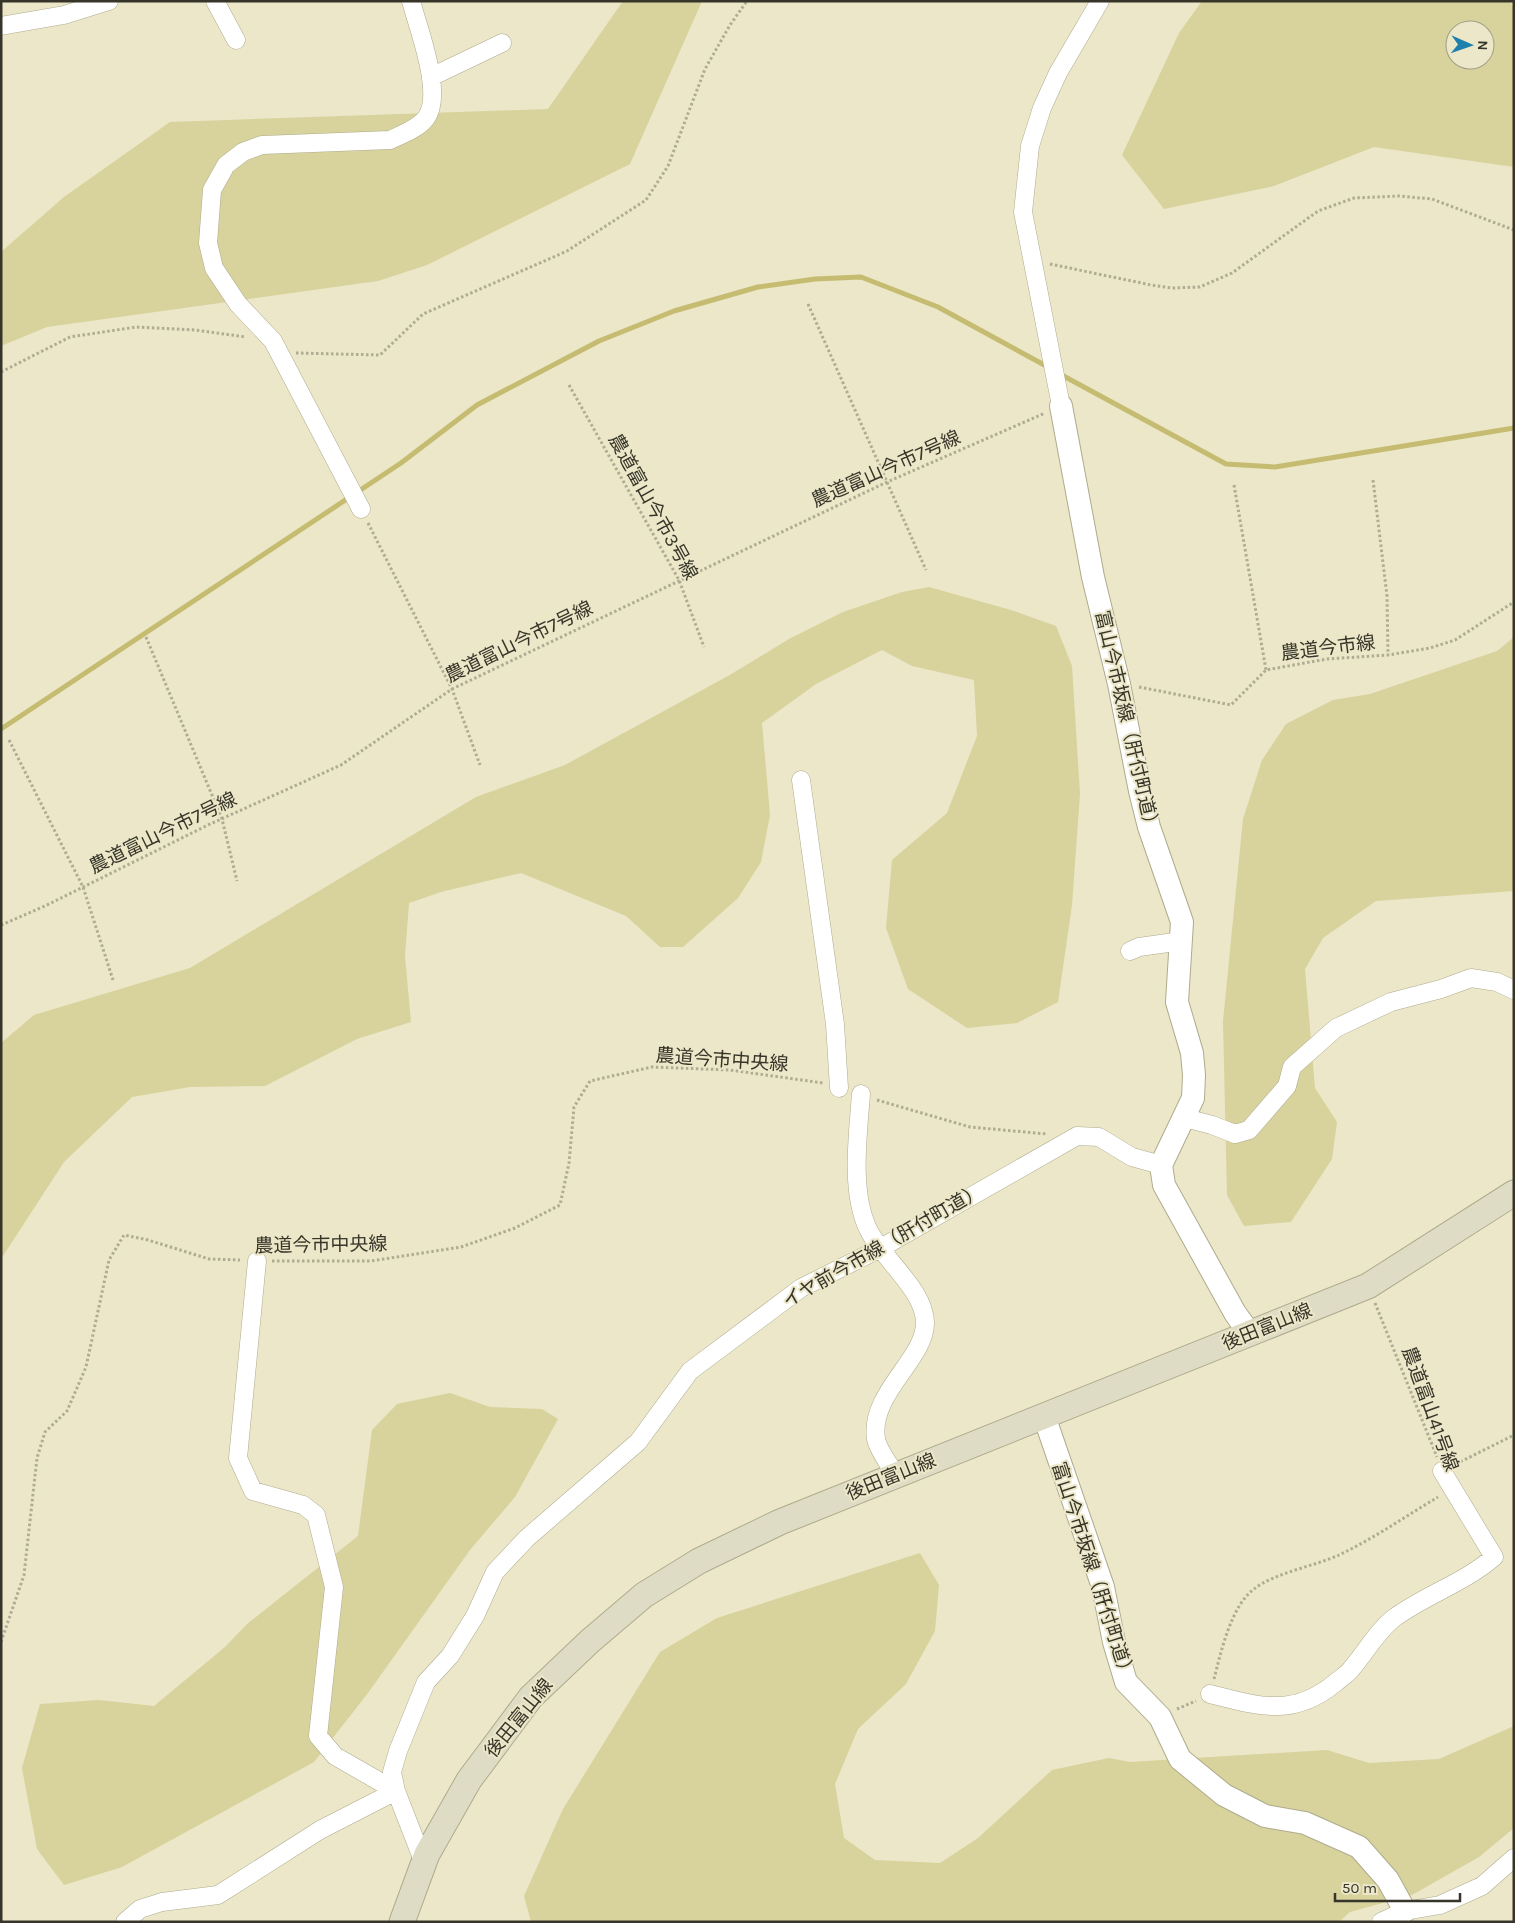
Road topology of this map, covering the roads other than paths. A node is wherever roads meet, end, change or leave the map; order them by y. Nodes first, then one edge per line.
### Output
1 (109, 1) edge
2 (215, 1) edge
3 (411, 1) edge
4 (1100, 1) edge
5 (62, 8) edge
6 (1, 26) edge
7 (236, 40) dead end
8 (502, 43) dead end
9 (431, 77) junction
10 (1061, 406) joint
11 (361, 509) road end
12 (801, 780) dead end
13 (1182, 941) junction
14 (1130, 951) dead end
15 (1514, 990) edge
16 (839, 1088) road end
17 (860, 1094) road end
18 (1185, 1118) junction
19 (1161, 1165) junction
20 (1514, 1193) edge
21 (879, 1249) junction
22 (257, 1261) road end
23 (1250, 1334) junction
24 (1044, 1416) junction
25 (1442, 1471) road end
26 (896, 1476) junction
27 (1210, 1694) road end
28 (396, 1791) junction
29 (1514, 1858) edge
30 (424, 1863) junction
31 (1405, 1911) junction
32 (125, 1922) edge
33 (402, 1922) edge
34 (1381, 1922) edge

1 - 5 street
2 - 7 street
3 - 9 street
4 - 10 street
5 - 6 street
8 - 9 street
9 - 11 street
10 - 13 street, 富山今市坂線（肝付町道）
12 - 16 street
13 - 14 street
13 - 18 street, 富山今市坂線（肝付町道）
15 - 18 street
17 - 21 street
18 - 19 street, 富山今市坂線（肝付町道）
19 - 21 street, イヤ前今市線（肝付町道）
19 - 23 street
20 - 23 main road, 後田富山線
21 - 26 street
21 - 28 street, イヤ前今市線（肝付町道）
22 - 28 street
23 - 24 main road, 後田富山線
24 - 26 main road, 後田富山線
24 - 31 street, 富山今市坂線（肝付町道）
25 - 27 street
26 - 30 main road, 後田富山線
28 - 30 street, イヤ前今市線（肝付町道）
28 - 32 street
29 - 31 street
30 - 33 main road, 後田富山線
31 - 34 street

